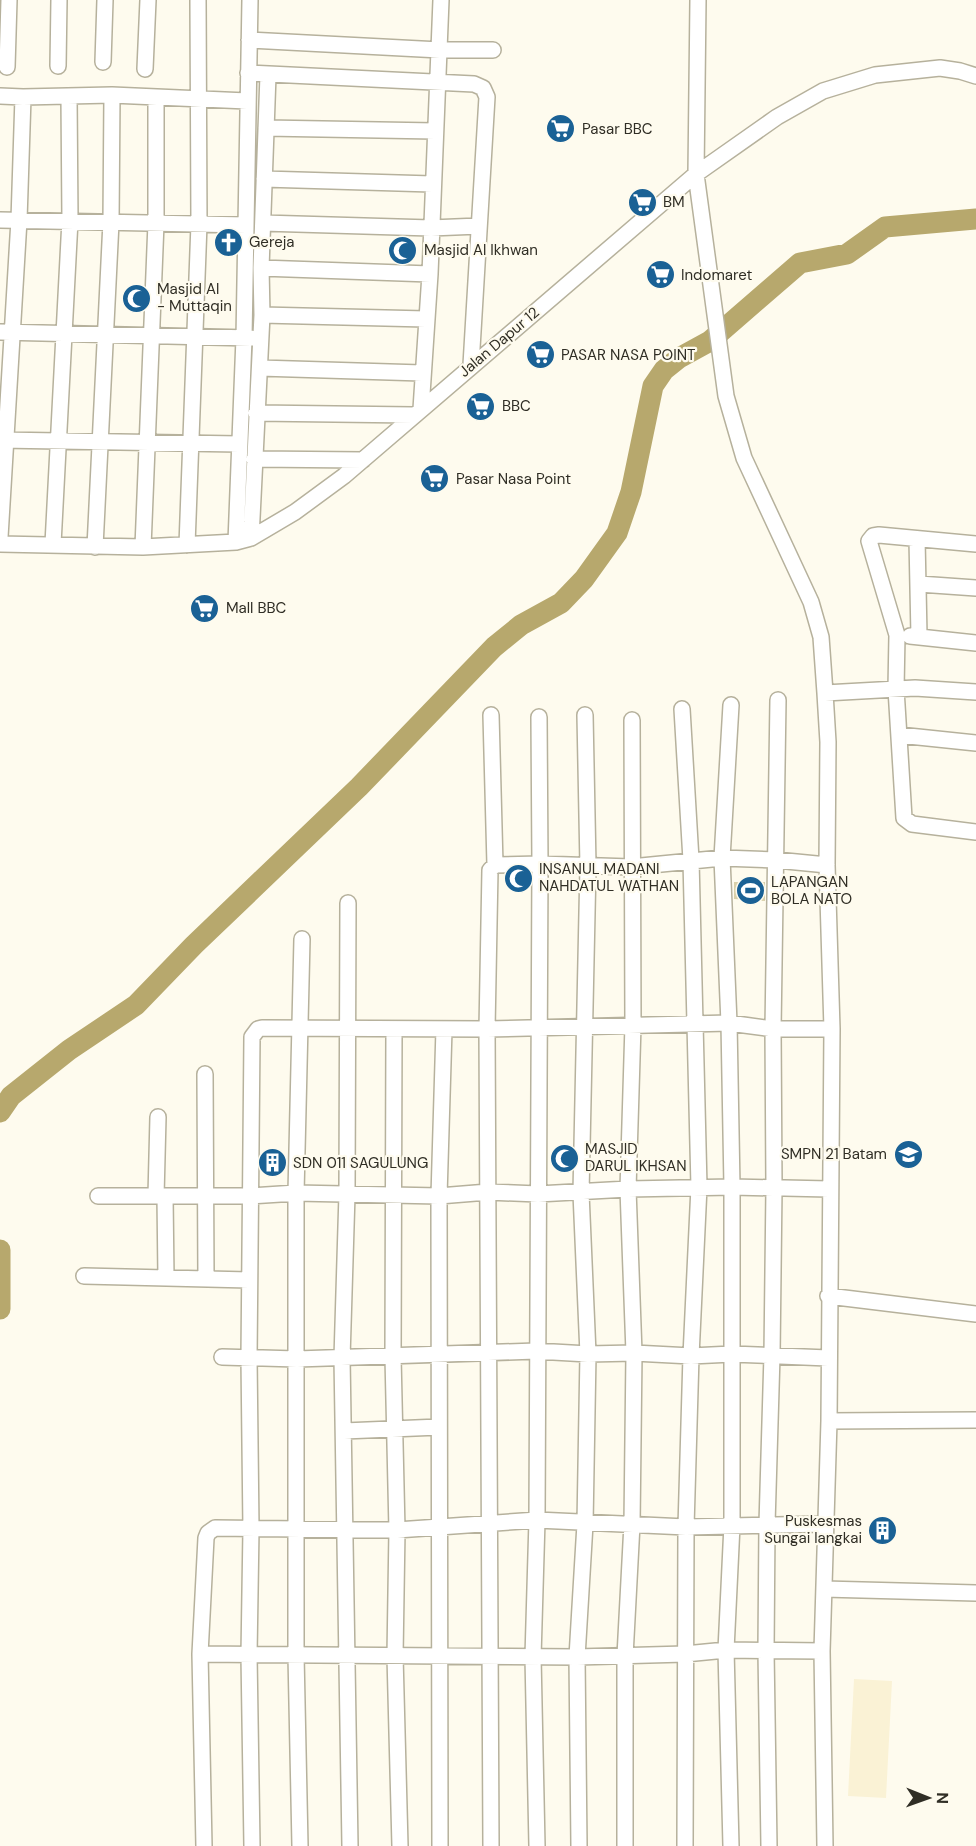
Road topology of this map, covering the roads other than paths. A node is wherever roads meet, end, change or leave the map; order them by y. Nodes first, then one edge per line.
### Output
1 (9, 0) edge
2 (59, 0) edge
3 (105, 0) edge
4 (148, 0) edge
5 (198, 0) edge
6 (250, 0) edge
7 (441, 0) edge
8 (698, 0) edge
9 (249, 40) junction
10 (440, 50) junction
11 (494, 50) dead end
12 (103, 62) dead end
13 (58, 66) dead end
14 (7, 67) dead end
15 (146, 69) dead end
16 (248, 73) junction
17 (268, 75) junction
18 (976, 76) edge
19 (437, 82) junction
20 (112, 95) junction
21 (0, 96) edge
22 (23, 97) junction
23 (69, 97) junction
24 (156, 97) junction
25 (198, 99) junction
26 (247, 101) junction
27 (266, 128) junction
28 (435, 131) junction
29 (696, 174) junction
30 (264, 179) junction
31 (432, 184) junction
32 (0, 220) edge
33 (19, 220) junction
34 (70, 220) junction
35 (111, 222) junction
36 (156, 222) junction
37 (263, 223) junction
38 (199, 224) junction
39 (246, 225) junction
40 (479, 226) junction
41 (431, 228) junction
42 (261, 268) junction
43 (430, 274) junction
44 (262, 315) junction
45 (426, 319) junction
46 (6, 332) edge
47 (64, 332) junction
48 (104, 335) junction
49 (151, 335) junction
50 (194, 337) junction
51 (244, 338) junction
52 (260, 338) junction
53 (471, 365) junction
54 (260, 368) junction
55 (422, 373) junction
56 (417, 412) junction
57 (256, 413) junction
58 (2, 440) edge
59 (57, 440) junction
60 (99, 442) junction
61 (146, 442) junction
62 (189, 443) junction
63 (239, 444) junction
64 (254, 459) junction
65 (363, 460) junction
66 (0, 537) edge
67 (251, 538) junction
68 (917, 539) junction
69 (236, 542) junction
70 (0, 544) edge
71 (53, 544) junction
72 (976, 544) edge
73 (187, 545) junction
74 (95, 547) junction
75 (143, 548) junction
76 (919, 584) junction
77 (976, 588) edge
78 (897, 635) junction
79 (919, 636) junction
80 (976, 642) edge
81 (896, 688) junction
82 (976, 692) edge
83 (825, 693) junction
84 (778, 700) dead end
85 (731, 705) dead end
86 (682, 709) dead end
87 (491, 715) dead end
88 (585, 715) dead end
89 (539, 717) dead end
90 (632, 720) dead end
91 (899, 735) junction
92 (976, 743) edge
93 (976, 832) edge
94 (722, 858) junction
95 (692, 860) junction
96 (776, 860) junction
97 (540, 864) junction
98 (495, 865) junction
99 (827, 865) junction
100 (588, 866) junction
101 (632, 867) junction
102 (348, 903) dead end
103 (302, 939) dead end
104 (696, 1023) junction
105 (729, 1023) junction
106 (633, 1025) junction
107 (584, 1026) junction
108 (538, 1027) junction
109 (299, 1029) junction
110 (348, 1029) junction
111 (394, 1029) junction
112 (444, 1029) junction
113 (487, 1029) junction
114 (773, 1029) junction
115 (831, 1029) junction
116 (205, 1074) dead end
117 (158, 1117) dead end
118 (699, 1187) junction
119 (732, 1187) junction
120 (774, 1188) junction
121 (628, 1189) junction
122 (829, 1189) junction
123 (488, 1192) junction
124 (296, 1193) junction
125 (581, 1193) junction
126 (347, 1194) junction
127 (538, 1194) junction
128 (394, 1195) junction
129 (98, 1196) dead end
130 (161, 1196) junction
131 (206, 1196) junction
132 (250, 1196) junction
133 (439, 1196) junction
134 (84, 1276) dead end
135 (166, 1278) junction
136 (206, 1279) junction
137 (249, 1280) junction
138 (828, 1296) junction
139 (976, 1314) edge
140 (536, 1351) junction
141 (489, 1353) junction
142 (634, 1353) junction
143 (588, 1354) junction
144 (732, 1354) junction
145 (439, 1355) junction
146 (772, 1355) junction
147 (691, 1356) junction
148 (222, 1357) dead end
149 (393, 1357) junction
150 (249, 1358) junction
151 (342, 1358) junction
152 (828, 1358) junction
153 (297, 1359) junction
154 (829, 1420) junction
155 (976, 1420) edge
156 (439, 1427) junction
157 (395, 1429) junction
158 (344, 1431) junction
159 (537, 1520) junction
160 (490, 1523) junction
161 (585, 1524) junction
162 (632, 1524) junction
163 (767, 1524) junction
164 (826, 1524) junction
165 (732, 1525) junction
166 (439, 1527) junction
167 (686, 1527) junction
168 (251, 1528) junction
169 (296, 1529) junction
170 (346, 1530) junction
171 (397, 1530) junction
172 (824, 1589) junction
173 (976, 1593) edge
174 (726, 1650) junction
175 (766, 1651) junction
176 (822, 1651) junction
177 (685, 1653) junction
178 (200, 1654) junction
179 (249, 1655) junction
180 (296, 1655) junction
181 (347, 1656) junction
182 (395, 1656) junction
183 (440, 1656) junction
184 (490, 1656) junction
185 (625, 1656) junction
186 (533, 1657) junction
187 (577, 1657) junction
188 (204, 1846) edge
189 (252, 1846) edge
190 (300, 1846) edge
191 (350, 1846) edge
192 (400, 1846) edge
193 (440, 1846) edge
194 (491, 1846) edge
195 (537, 1846) edge
196 (579, 1846) edge
197 (625, 1846) edge
198 (685, 1846) edge
199 (730, 1846) edge
200 (769, 1846) edge
201 (825, 1846) edge

1 - 14 street
2 - 13 street
3 - 12 street
4 - 15 street
5 - 25 street
6 - 9 street
7 - 10 street
8 - 29 street
9 - 10 street
9 - 16 street
10 - 11 street
10 - 19 street
16 - 17 street
16 - 26 street
17 - 19 street
17 - 27 street
18 - 29 street, Jalan Dapur 12
19 - 28 street
19 - 40 street
20 - 23 street
20 - 24 street
20 - 35 street
21 - 22 street
22 - 23 street
22 - 33 street
23 - 34 street
24 - 25 street
24 - 36 street
25 - 26 street
25 - 38 street
26 - 39 street
27 - 28 street
27 - 30 street
28 - 31 street
29 - 53 street, Jalan Dapur 12
29 - 83 street
30 - 31 street
30 - 37 street
31 - 41 street
32 - 33 street
33 - 34 street
33 - 46 street
34 - 35 street
34 - 47 street
35 - 36 street
35 - 48 street
36 - 38 street
36 - 49 street
37 - 41 street
37 - 42 street
38 - 39 street
38 - 50 street
39 - 51 street
40 - 41 street
40 - 53 street
41 - 43 street
42 - 43 street
42 - 44 street
43 - 45 street
44 - 45 street
44 - 52 street
45 - 55 street
46 - 47 street
46 - 58 street
47 - 48 street
47 - 59 street
48 - 49 street
48 - 60 street
49 - 50 street
49 - 61 street
50 - 51 street
50 - 62 street
51 - 52 street
51 - 63 street
52 - 54 street
53 - 56 street, Jalan Dapur 12
54 - 55 street
54 - 57 street
55 - 56 street
56 - 57 street
56 - 65 street, Jalan Dapur 12
57 - 64 street
58 - 59 street
58 - 66 street
59 - 60 street
59 - 71 street
60 - 61 street
60 - 74 street
61 - 62 street
61 - 75 street
62 - 63 street
62 - 73 street
63 - 69 street
64 - 65 street
64 - 67 street
65 - 67 street, Jalan Dapur 12
67 - 69 street, Jalan Dapur 12
68 - 72 street
68 - 76 street
68 - 78 street
69 - 73 street, Jalan Dapur 12
70 - 71 street, Jalan Dapur 12
71 - 74 street, Jalan Dapur 12
73 - 75 street, Jalan Dapur 12
74 - 75 street, Jalan Dapur 12
76 - 77 street
76 - 79 street
78 - 79 street
78 - 81 street
79 - 80 street
81 - 82 street
81 - 83 street
81 - 91 street
83 - 99 street
84 - 96 street
85 - 94 street
86 - 95 street
87 - 98 street
88 - 100 street
89 - 97 street
90 - 101 street
91 - 92 street
91 - 93 street
94 - 95 street
94 - 96 street
94 - 105 street
95 - 101 street
95 - 104 street
96 - 99 street
96 - 114 street
97 - 98 street
97 - 100 street
97 - 108 street
98 - 113 street
99 - 115 street
100 - 101 street
100 - 107 street
101 - 106 street
102 - 110 street
103 - 109 street
104 - 105 street
104 - 106 street
104 - 118 street
105 - 114 street
105 - 119 street
106 - 107 street
106 - 121 street
107 - 108 street
107 - 125 street
108 - 113 street
108 - 127 street
109 - 110 street
109 - 124 street
109 - 132 street
110 - 111 street
110 - 126 street
111 - 112 street
111 - 128 street
112 - 113 street
112 - 133 street
113 - 123 street
114 - 115 street
114 - 120 street
115 - 122 street
116 - 131 street
117 - 130 street
118 - 119 street
118 - 121 street
118 - 147 street
119 - 120 street
119 - 144 street
120 - 122 street
120 - 146 street
121 - 125 street
121 - 142 street
122 - 138 street
123 - 127 street
123 - 133 street
123 - 141 street
124 - 126 street
124 - 132 street
124 - 153 street
125 - 127 street
125 - 143 street
126 - 128 street
126 - 151 street
127 - 140 street
128 - 133 street
128 - 149 street
129 - 130 street
130 - 131 street
130 - 135 street
131 - 132 street
131 - 136 street
132 - 137 street
133 - 145 street
134 - 135 street
135 - 136 street
136 - 137 street
137 - 150 street
138 - 139 street
138 - 152 street
140 - 141 street
140 - 143 street
140 - 159 street
141 - 145 street
141 - 160 street
142 - 143 street
142 - 147 street
142 - 162 street
143 - 161 street
144 - 146 street
144 - 147 street
144 - 165 street
145 - 149 street
145 - 156 street
146 - 152 street
146 - 163 street
147 - 167 street
148 - 150 street
149 - 151 street
149 - 157 street
150 - 153 street
150 - 168 street
151 - 153 street
151 - 158 street
152 - 154 street
153 - 169 street
154 - 155 street
154 - 164 street
156 - 157 street
156 - 166 street
157 - 158 street
157 - 171 street
158 - 170 street
159 - 160 street
159 - 161 street
159 - 186 street
160 - 166 street
160 - 184 street
161 - 162 street
161 - 187 street
162 - 167 street
162 - 185 street
163 - 164 street
163 - 165 street
163 - 175 street
164 - 172 street
165 - 167 street
165 - 174 street
166 - 171 street
166 - 183 street
167 - 177 street
168 - 169 street
168 - 178 street
168 - 179 street
169 - 170 street
169 - 180 street
170 - 171 street
170 - 181 street
171 - 182 street
172 - 173 street
172 - 176 street
174 - 175 street
174 - 177 street
174 - 199 street
175 - 176 street
175 - 200 street
176 - 201 street
177 - 185 street
177 - 198 street
178 - 179 street
178 - 188 street
179 - 180 street
179 - 189 street
180 - 181 street
180 - 190 street
181 - 182 street
181 - 191 street
182 - 183 street
182 - 192 street
183 - 184 street
183 - 193 street
184 - 186 street
184 - 194 street
185 - 187 street
185 - 197 street
186 - 187 street
186 - 195 street
187 - 196 street

